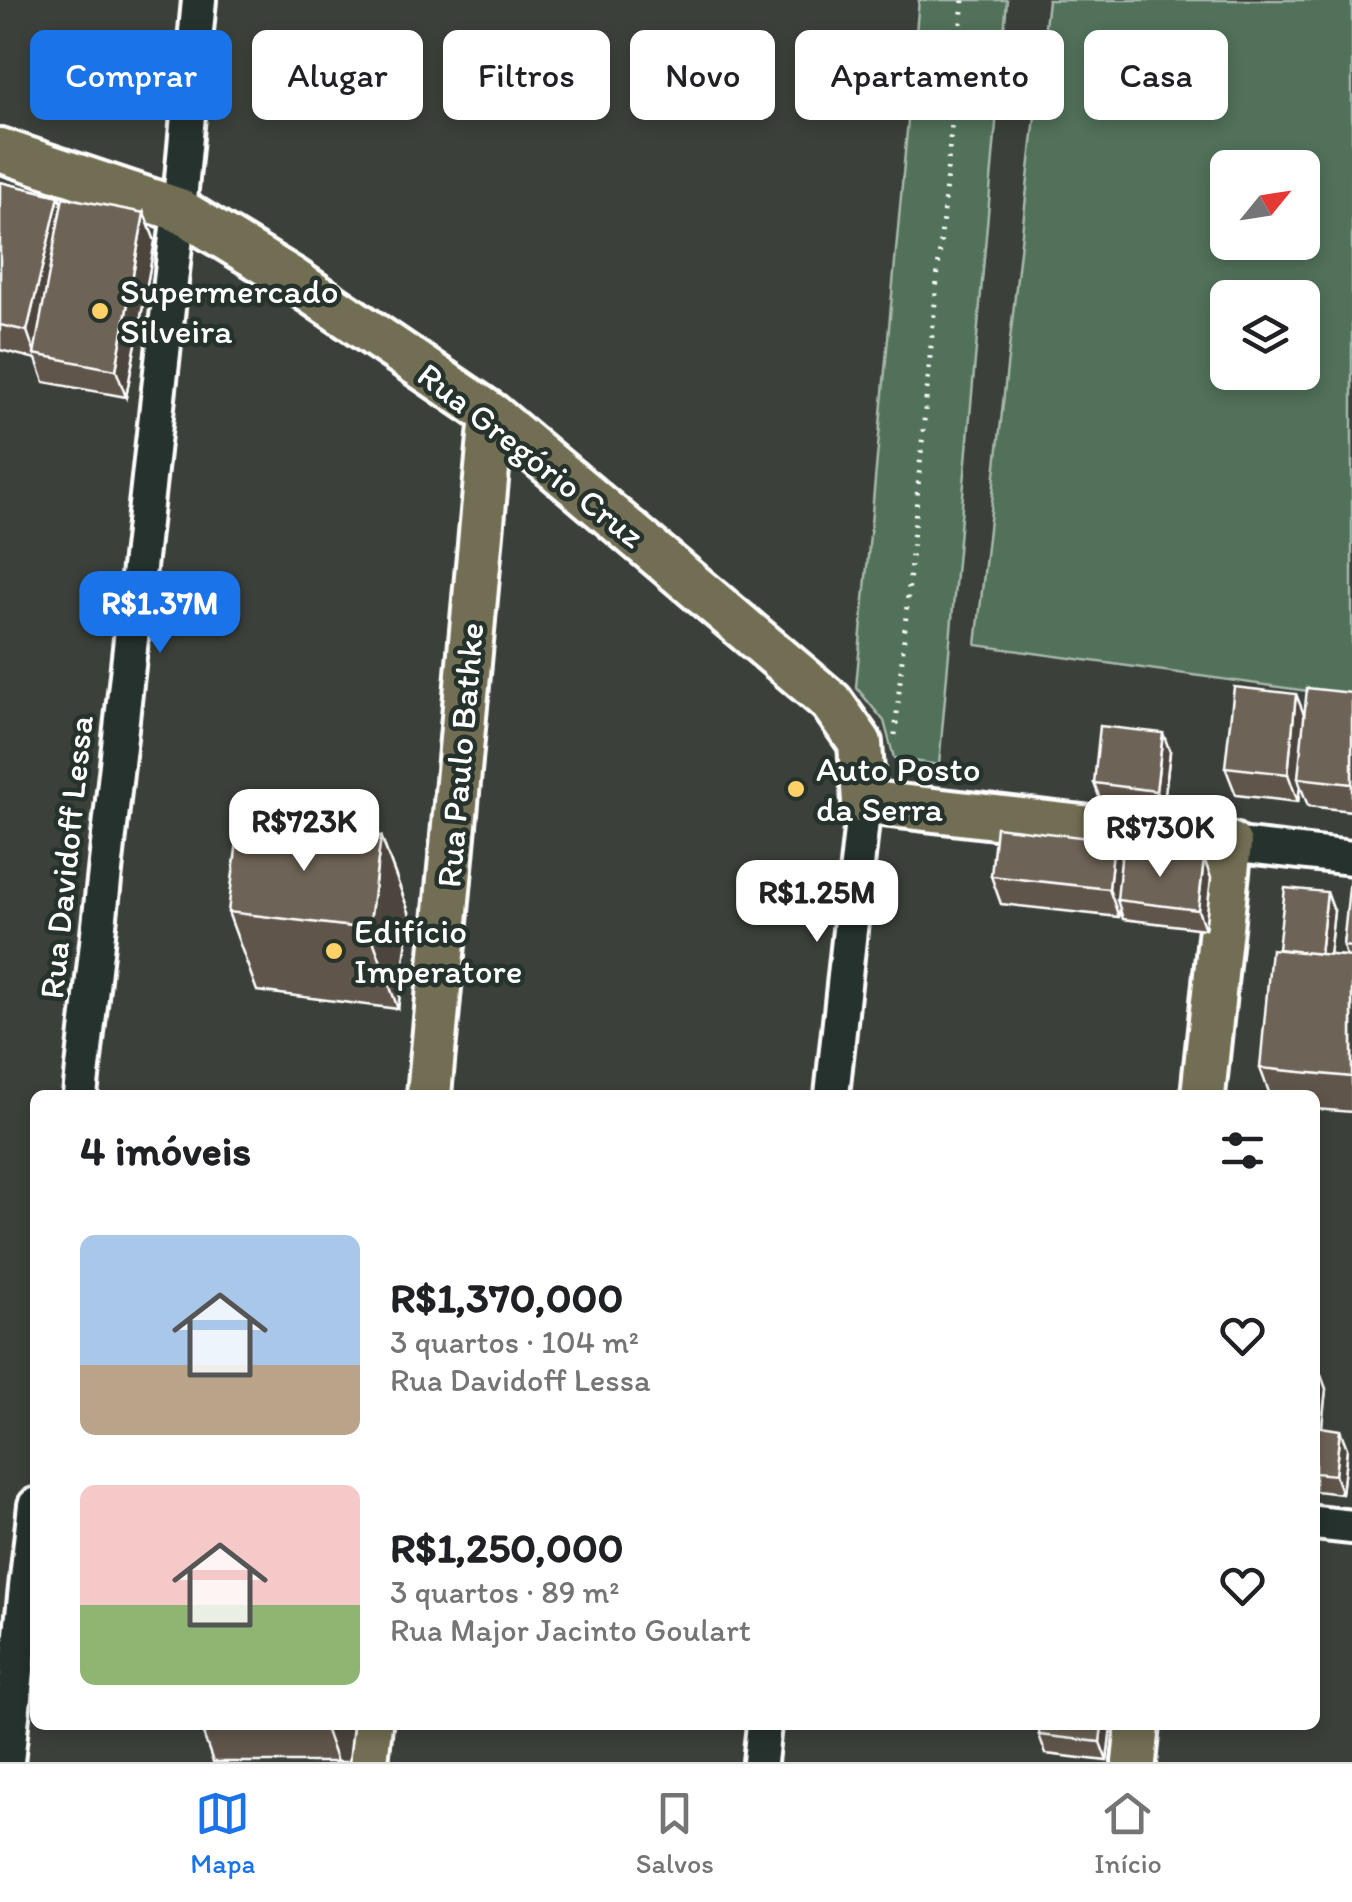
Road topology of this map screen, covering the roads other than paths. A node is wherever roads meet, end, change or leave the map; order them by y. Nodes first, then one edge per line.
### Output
1 (199, 0) edge
2 (0, 150) edge
3 (179, 210) junction
4 (492, 415) junction
5 (864, 802) junction
6 (1230, 844) junction
7 (1352, 858) edge
8 (81, 1090) edge
9 (428, 1090) edge
10 (833, 1090) edge
11 (1204, 1090) edge
12 (1320, 1523) edge
13 (30, 1524) edge
14 (1352, 1526) edge
15 (12, 1593) edge
16 (369, 1730) edge
17 (763, 1730) edge
18 (1137, 1730) edge
19 (7, 1762) edge
20 (366, 1762) edge
21 (760, 1762) edge
22 (1134, 1762) edge

1 - 3 street, Rua Davidoff Lessa
2 - 3 main road, Rua Gregório Cruz
3 - 4 main road, Rua Gregório Cruz
3 - 8 street, Rua Davidoff Lessa
4 - 5 main road, Rua Gregório Cruz
4 - 9 main road, Rua Paulo Bathke
5 - 6 main road
5 - 10 street
6 - 7 street
6 - 11 main road
12 - 14 street
13 - 15 street
15 - 19 street
16 - 20 main road
17 - 21 street
18 - 22 main road

